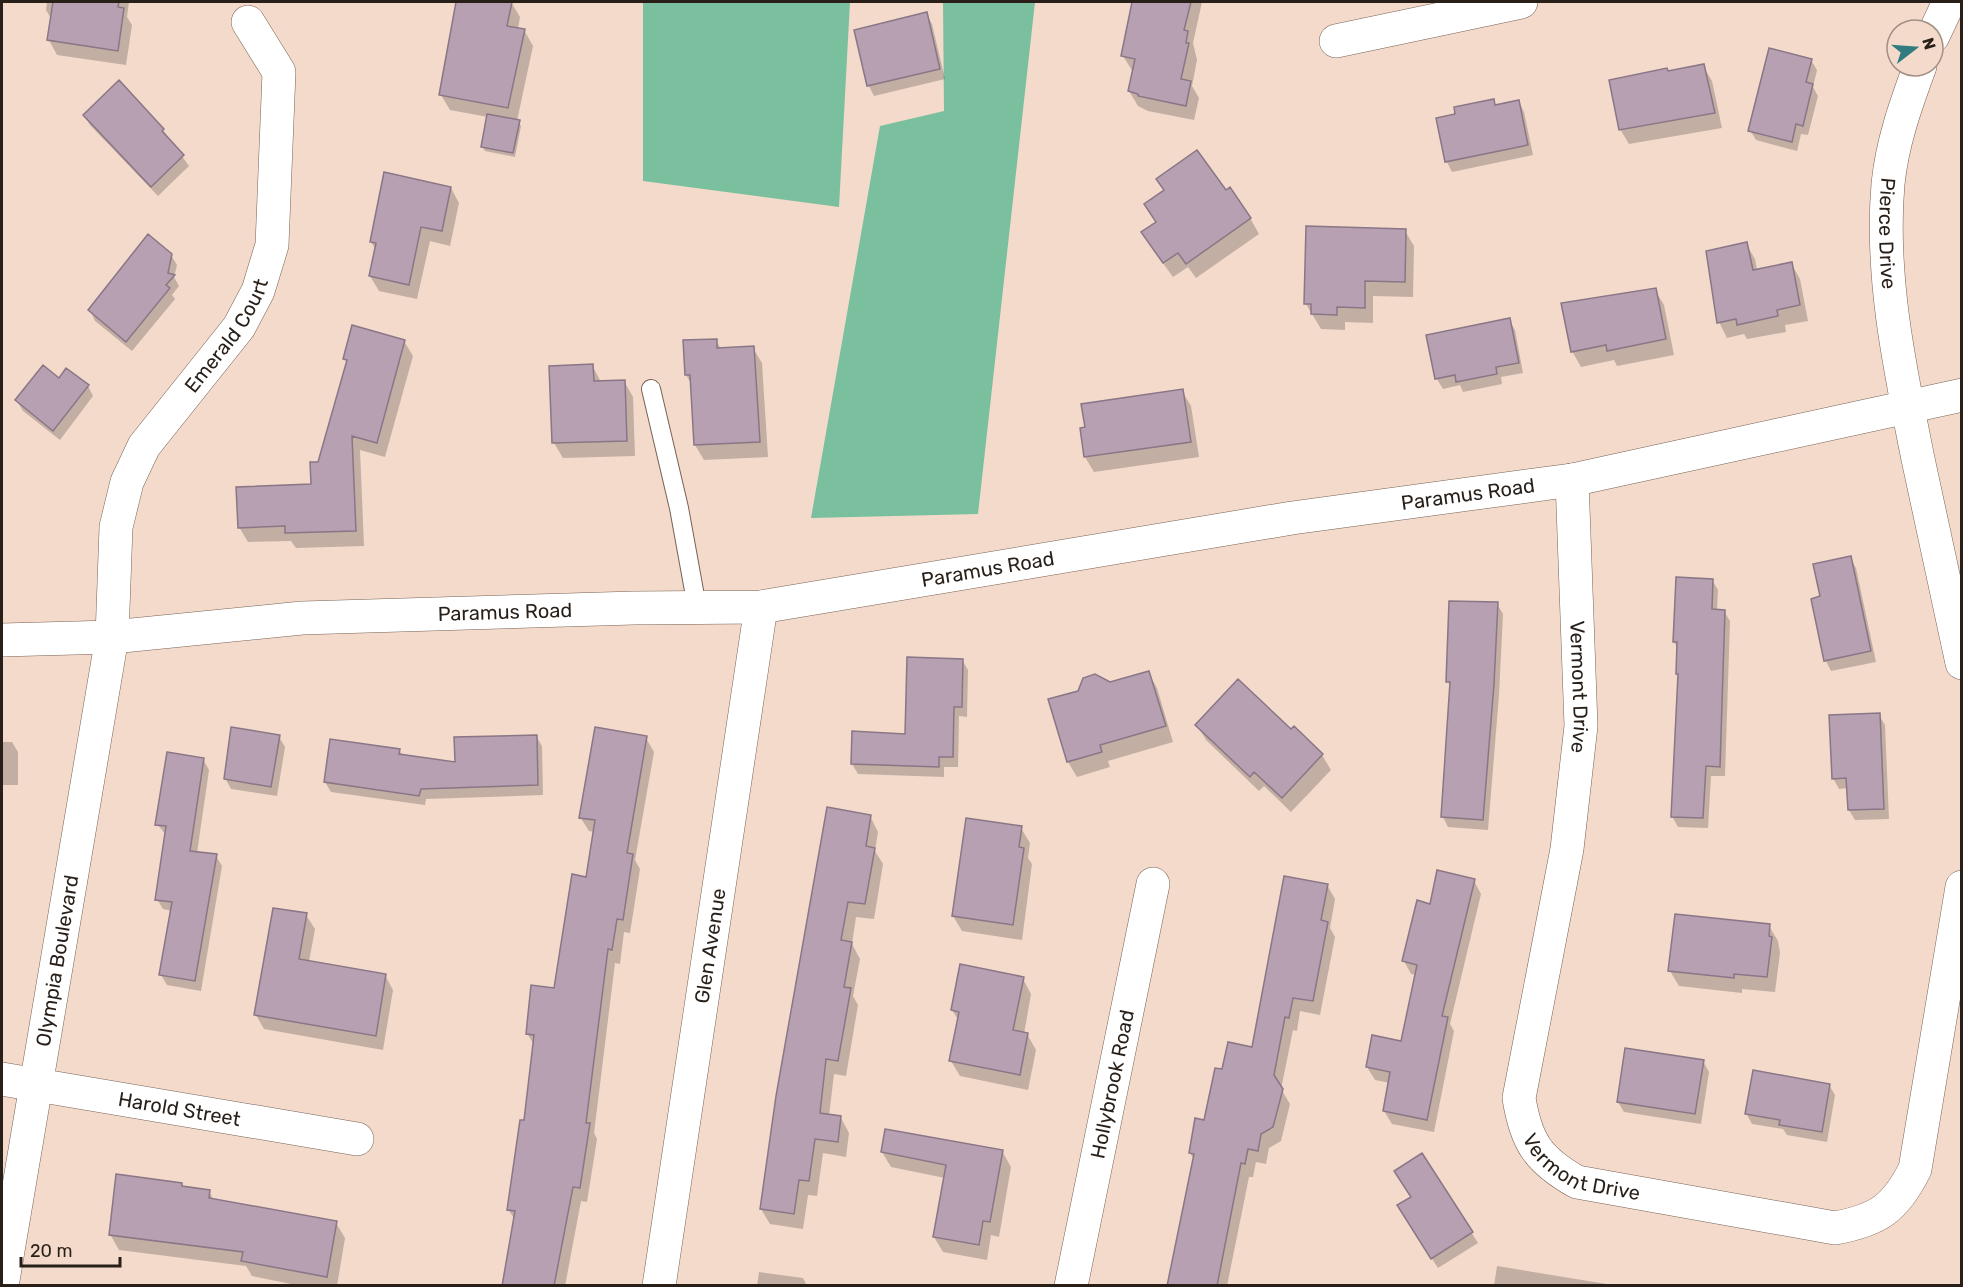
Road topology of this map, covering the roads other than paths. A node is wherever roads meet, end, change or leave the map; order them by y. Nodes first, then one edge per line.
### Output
1 (1521, 2) edge
2 (1949, 2) edge
3 (1941, 18) edge
4 (248, 22) dead end
5 (1336, 41) dead end
6 (1916, 78) edge
7 (651, 389) dead end
8 (1962, 395) edge
9 (1907, 405) junction
10 (1572, 480) junction
11 (697, 607) junction
12 (761, 607) junction
13 (112, 637) junction
14 (2, 640) edge
15 (1962, 663) edge
16 (1153, 884) dead end
17 (1962, 887) edge
18 (2, 1079) edge
19 (36, 1084) junction
20 (357, 1139) dead end
21 (2, 1286) edge
22 (659, 1286) edge
23 (1071, 1286) edge

1 - 5 street
2 - 3 street
4 - 13 street, Emerald Court
6 - 9 street, Pierce Drive
7 - 11 lane
8 - 9 street, Paramus Road
9 - 10 street, Paramus Road
9 - 15 street
10 - 12 street, Paramus Road
10 - 17 street, Vermont Drive
11 - 12 street, Paramus Road
11 - 13 street, Paramus Road
12 - 22 street, Glen Avenue
13 - 14 street, Paramus Road
13 - 19 street, Olympia Boulevard
16 - 23 street, Hollybrook Road
18 - 19 street, Harold Street
19 - 20 street, Harold Street
19 - 21 street, Olympia Boulevard

